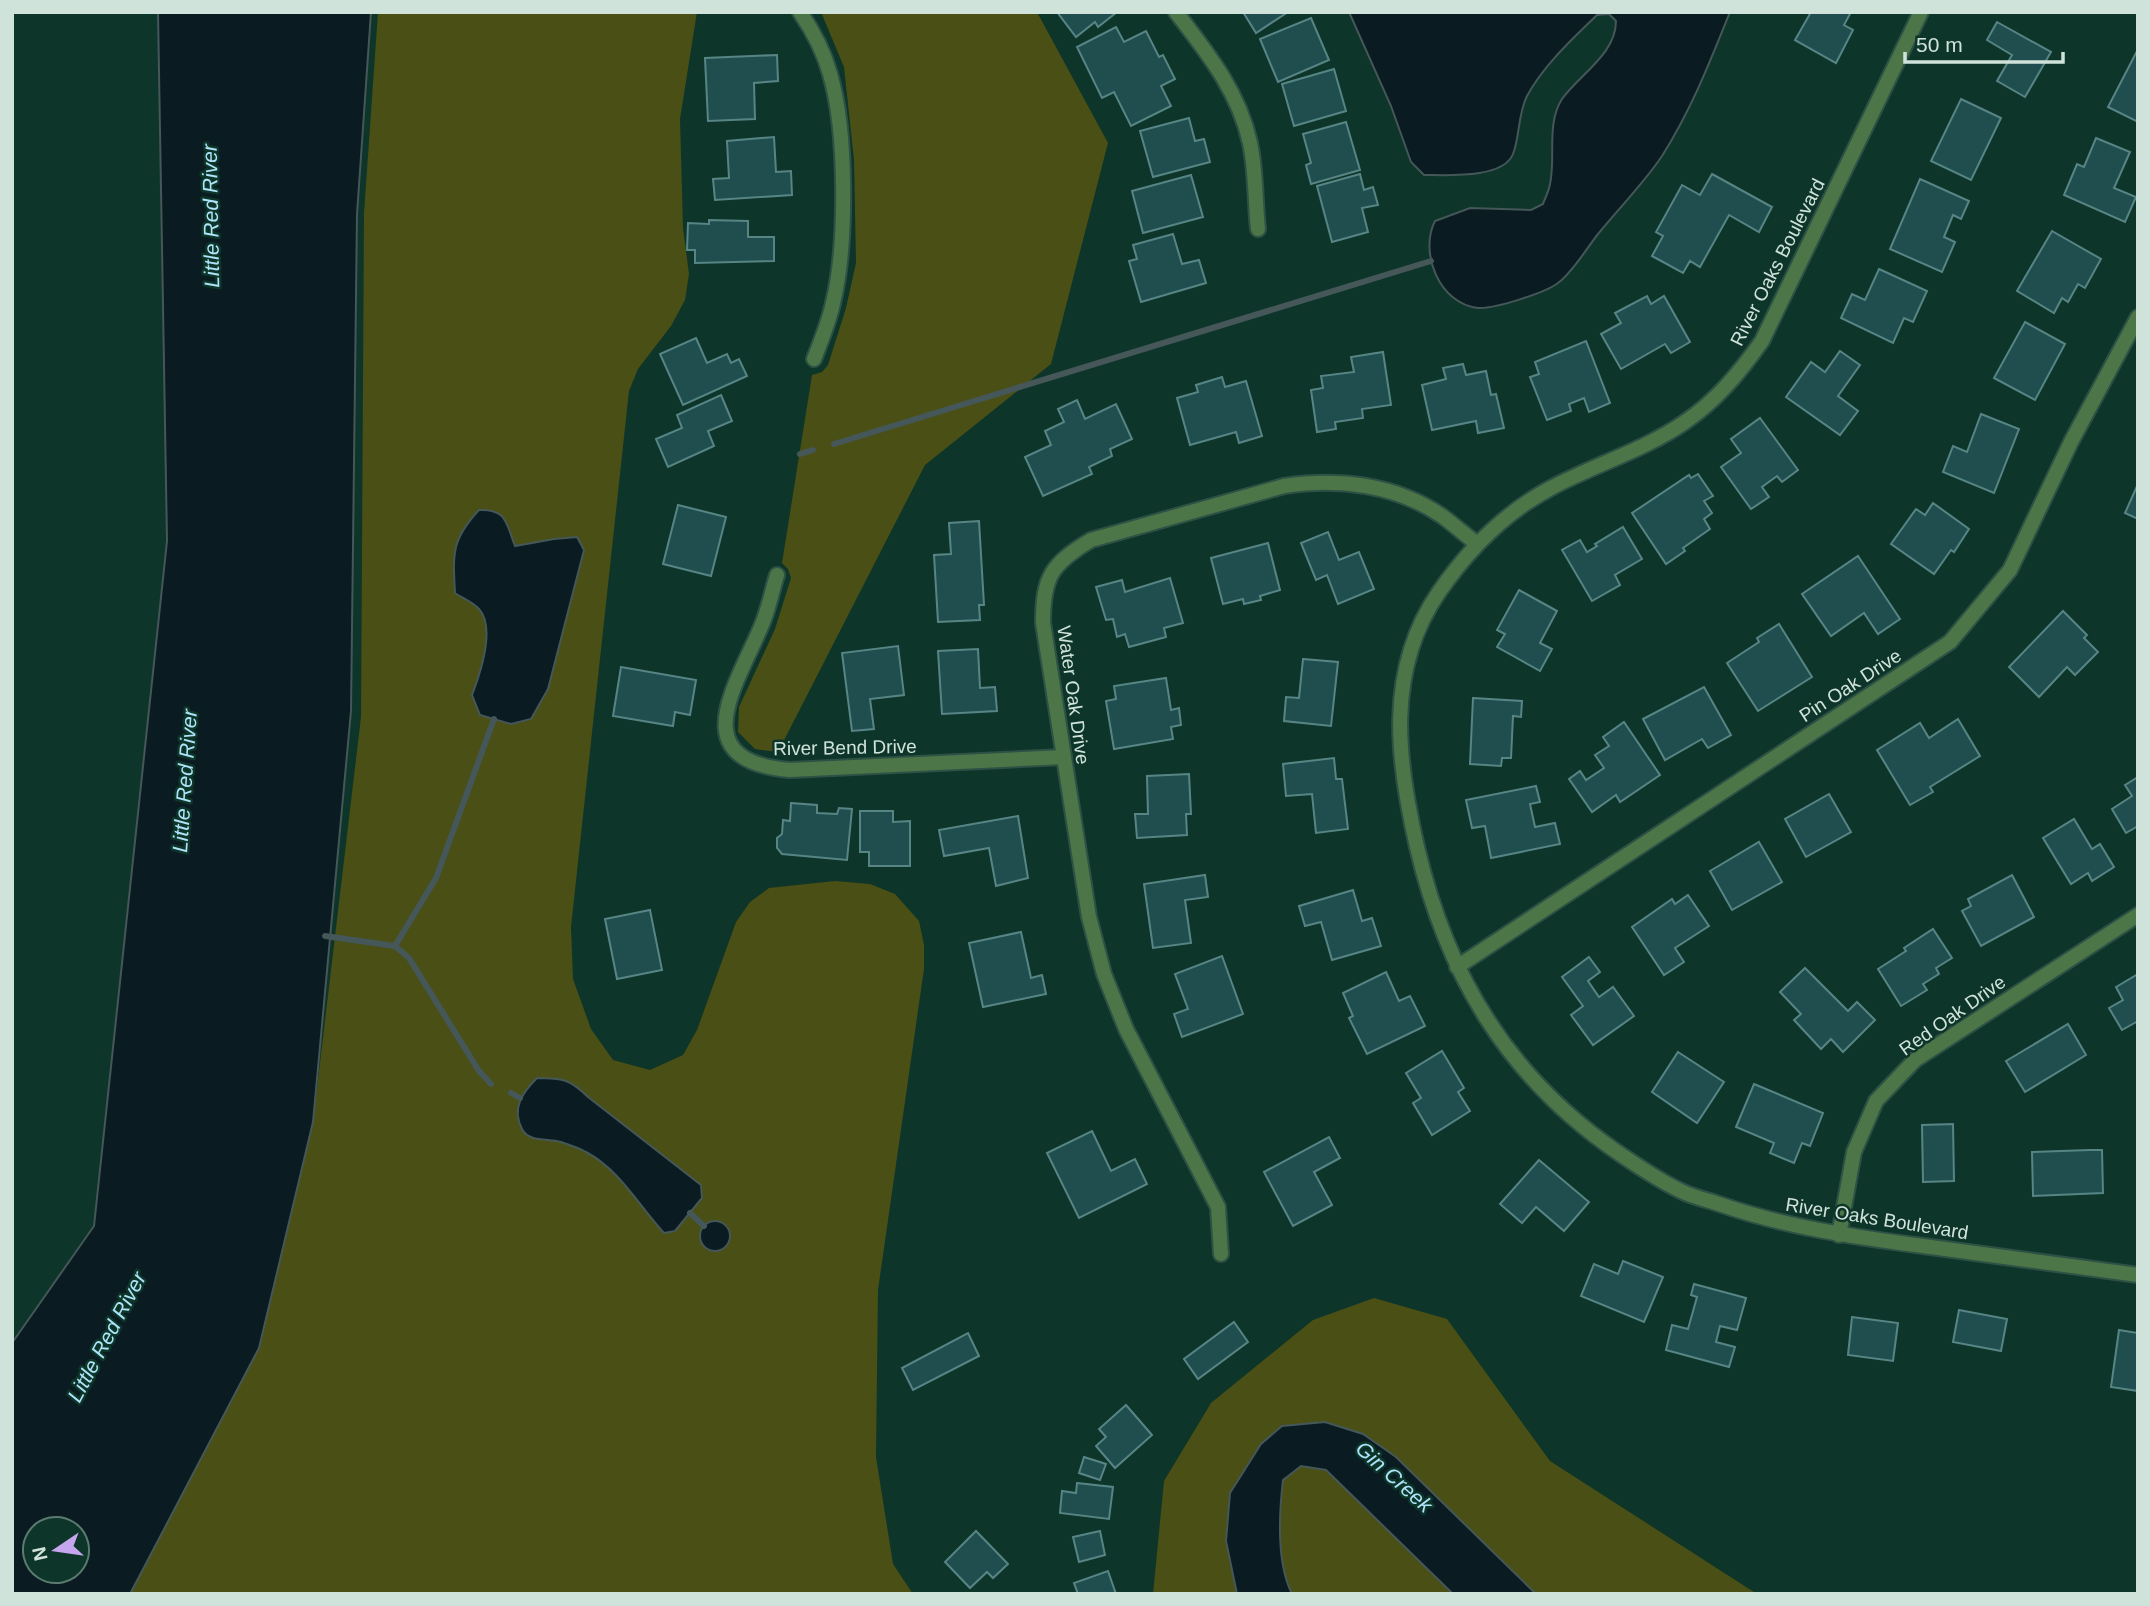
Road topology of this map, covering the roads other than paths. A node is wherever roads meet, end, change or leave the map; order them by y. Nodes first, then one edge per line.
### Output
1 (800, 12) edge
2 (1176, 12) edge
3 (1921, 12) edge
4 (1258, 229) dead end
5 (2138, 317) edge
6 (2134, 337) edge
7 (814, 359) dead end
8 (1476, 543) junction
9 (777, 575) dead end
10 (1064, 757) junction
11 (2138, 915) edge
12 (1457, 967) junction
13 (1839, 1235) junction
14 (1221, 1254) dead end
15 (2138, 1275) edge

1 - 7 street
2 - 4 street
3 - 8 street, River Oaks Boulevard
5 - 6 street, Pin Oak Drive
6 - 12 street, Pin Oak Drive
8 - 10 street, Water Oak Drive
8 - 12 street, River Oaks Boulevard
9 - 10 street, River Bend Drive
10 - 14 street, Water Oak Drive
11 - 13 street, Red Oak Drive
12 - 13 street, River Oaks Boulevard
13 - 15 street, River Oaks Boulevard

